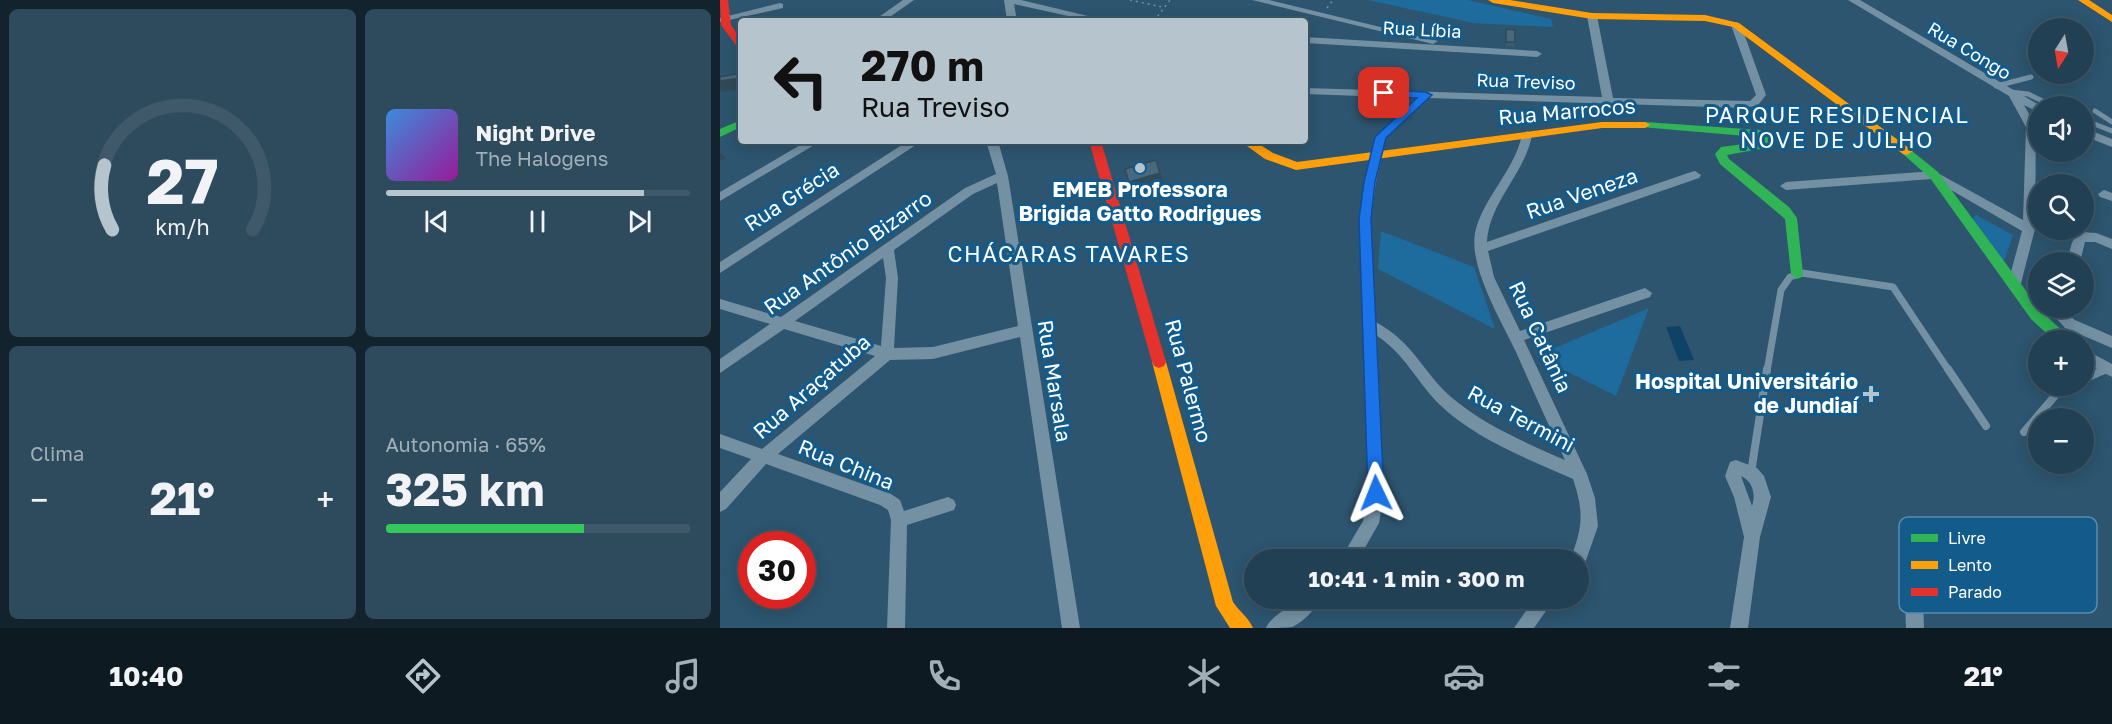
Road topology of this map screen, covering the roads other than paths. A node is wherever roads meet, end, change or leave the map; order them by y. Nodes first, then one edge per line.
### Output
1 (723, 0) edge
2 (790, 0) edge
3 (888, 0) edge
4 (909, 0) edge
5 (1009, 0) edge
6 (1257, 0) edge
7 (1493, 0) edge
8 (1853, 0) edge
9 (2083, 0) edge
10 (780, 6) junction
11 (891, 12) junction
12 (1070, 12) junction
13 (1592, 16) junction
14 (750, 18) edge
15 (757, 18) edge
16 (882, 18) edge
17 (1012, 18) edge
18 (1077, 18) edge
19 (1093, 18) edge
20 (2112, 20) edge
21 (738, 23) edge
22 (1736, 25) junction
23 (738, 26) edge
24 (1372, 26) junction
25 (723, 29) edge
26 (1308, 40) edge
27 (1366, 43) junction
28 (738, 44) edge
29 (1455, 48) junction
30 (1537, 54) dead end
31 (2028, 79) edge
32 (1308, 91) edge
33 (2005, 91) junction
34 (1426, 95) junction
35 (2032, 96) edge
36 (1608, 101) junction
37 (2028, 104) edge
38 (2095, 111) dead end
39 (2028, 119) edge
40 (2112, 122) edge
41 (738, 124) edge
42 (2094, 124) edge
43 (2112, 131) edge
44 (720, 133) edge
45 (1527, 135) junction
46 (2094, 137) edge
47 (2112, 143) edge
48 (810, 144) edge
49 (911, 144) edge
50 (993, 144) edge
51 (1096, 144) edge
52 (1250, 144) edge
53 (1376, 157) junction
54 (1695, 175) dead end
55 (1935, 175) junction
56 (1002, 176) junction
57 (1786, 186) dead end
58 (720, 197) edge
59 (2028, 228) edge
60 (2028, 233) edge
61 (2112, 244) edge
62 (888, 249) junction
63 (1481, 249) junction
64 (2076, 252) edge
65 (720, 268) edge
66 (1797, 274) junction
67 (2015, 283) junction
68 (1645, 293) dead end
69 (720, 304) edge
70 (2064, 318) edge
71 (782, 323) junction
72 (1369, 325) junction
73 (1024, 330) junction
74 (2052, 330) edge
75 (1515, 338) junction
76 (2112, 342) edge
77 (887, 354) junction
78 (2094, 361) edge
79 (720, 367) edge
80 (2109, 370) edge
81 (2094, 375) edge
82 (2055, 396) edge
83 (1986, 426) dead end
84 (2024, 432) dead end
85 (720, 441) edge
86 (764, 456) junction
87 (1751, 473) joint
88 (1579, 474) junction
89 (720, 504) edge
90 (948, 505) dead end
91 (899, 520) junction
92 (1355, 549) edge
93 (1583, 549) edge
94 (1301, 609) edge
95 (1538, 609) edge
96 (1914, 613) edge
97 (896, 628) edge
98 (1071, 628) edge
99 (1244, 628) edge
100 (1275, 628) edge
101 (1523, 628) edge
102 (1739, 628) edge
103 (1915, 628) edge

1 - 25 main road
2 - 10 street
3 - 11 street
4 - 11 street
5 - 12 street
5 - 17 street
6 - 24 street
7 - 13 main road
8 - 33 street, Rua Congo
9 - 20 main road
10 - 14 street
10 - 15 street
11 - 16 street
12 - 18 street
12 - 19 street
13 - 22 main road
13 - 36 street
21 - 25 street
22 - 36 street, Rua Treviso
22 - 55 main road
23 - 25 street
24 - 27 street
24 - 29 street
25 - 28 main road
26 - 27 street, Rua Líbia
27 - 29 street, Rua Líbia
29 - 30 street, Rua Líbia
31 - 33 lane
32 - 34 street, Rua Treviso
33 - 35 lane
33 - 37 street, Rua Congo
33 - 39 street
34 - 36 street, Rua Treviso
34 - 53 street
38 - 40 lane
41 - 44 main road
42 - 43 lane
45 - 53 main road, Rua Marrocos
45 - 63 street, Rua Catânia
45 - 66 main road, Rua Marrocos
46 - 47 street
48 - 58 street
49 - 65 street, Rua Grécia
50 - 56 street, Rua Marsala
51 - 99 main road, Rua Palermo
52 - 53 main road, Rua Marrocos
53 - 72 street
54 - 63 street, Rua Veneza
55 - 57 street
55 - 59 street
55 - 67 main road
56 - 62 street, Rua Antônio Bizarro
56 - 73 street, Rua Marsala
60 - 67 street
61 - 64 street
62 - 71 street, Rua Antônio Bizarro
62 - 77 street, Rua Araçatuba
63 - 75 street, Rua Catânia
66 - 83 lane
66 - 87 lane
67 - 74 main road
68 - 75 street
69 - 71 street
70 - 76 street
71 - 77 street
71 - 79 street, Rua Antônio Bizarro
72 - 88 street, Rua Termini
72 - 92 street
73 - 77 street
73 - 98 street, Rua Marsala
75 - 88 street, Rua Catânia
77 - 86 street, Rua Araçatuba
78 - 80 street
80 - 81 lane
82 - 84 lane
85 - 86 street, Rua China
86 - 89 street, Rua Araçatuba
86 - 91 street, Rua China
87 - 102 street
88 - 93 street, Rua Catânia
90 - 91 street, Rua China
91 - 97 street
94 - 100 street
95 - 101 street
96 - 103 street

